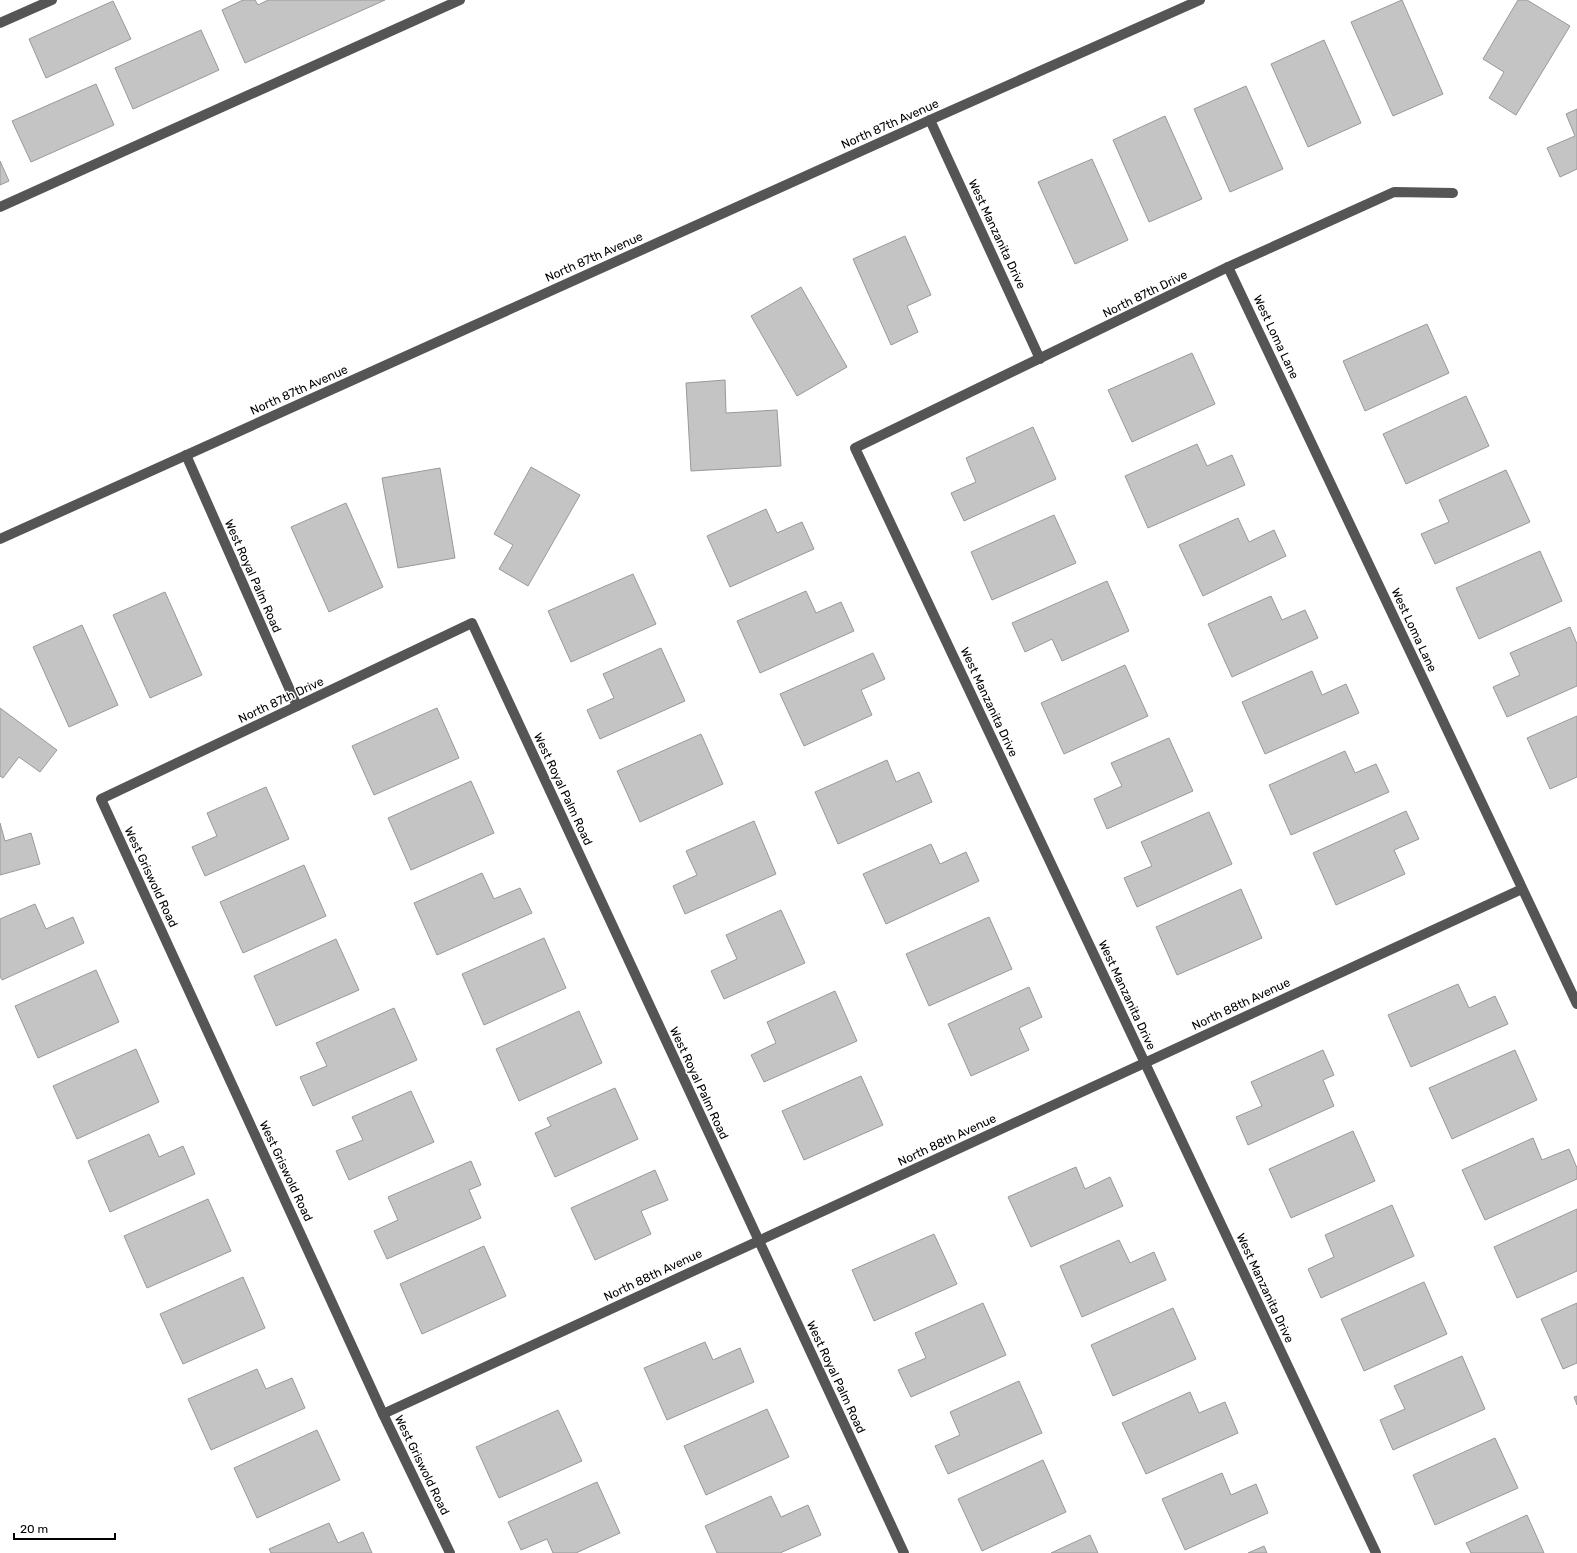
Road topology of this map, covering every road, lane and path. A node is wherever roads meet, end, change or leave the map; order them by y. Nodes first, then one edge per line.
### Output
1 (52, 0) edge
2 (460, 0) edge
3 (1200, 0) edge
4 (0, 23) edge
5 (930, 120) junction
6 (1453, 193) dead end
7 (0, 207) edge
8 (1228, 267) junction
9 (1040, 359) junction
10 (855, 448) joint
11 (186, 455) junction
12 (0, 539) edge
13 (472, 624) joint
14 (297, 706) junction
15 (101, 799) joint
16 (1522, 889) junction
17 (1577, 1004) edge
18 (1145, 1063) junction
19 (758, 1241) junction
20 (383, 1414) junction
21 (450, 1553) edge
22 (904, 1553) edge
23 (1376, 1553) edge

1 - 4 street
2 - 7 street
3 - 5 street, North 87th Avenue
5 - 9 street, West Manzanita Drive
5 - 11 street, North 87th Avenue
6 - 8 street, North 87th Drive
8 - 9 street, North 87th Drive
8 - 16 street, West Loma Lane
9 - 10 street, North 87th Drive
10 - 18 street, West Manzanita Drive
11 - 12 street, North 87th Avenue
11 - 14 street, West Royal Palm Road
13 - 14 street, North 87th Drive
13 - 19 street, West Royal Palm Road
14 - 15 street, North 87th Drive
15 - 20 street, West Griswold Road
16 - 17 street, West Loma Lane
16 - 18 street, North 88th Avenue
18 - 19 street, North 88th Avenue
18 - 23 street, West Manzanita Drive
19 - 20 street, North 88th Avenue
19 - 22 street, West Royal Palm Road
20 - 21 street, West Griswold Road

